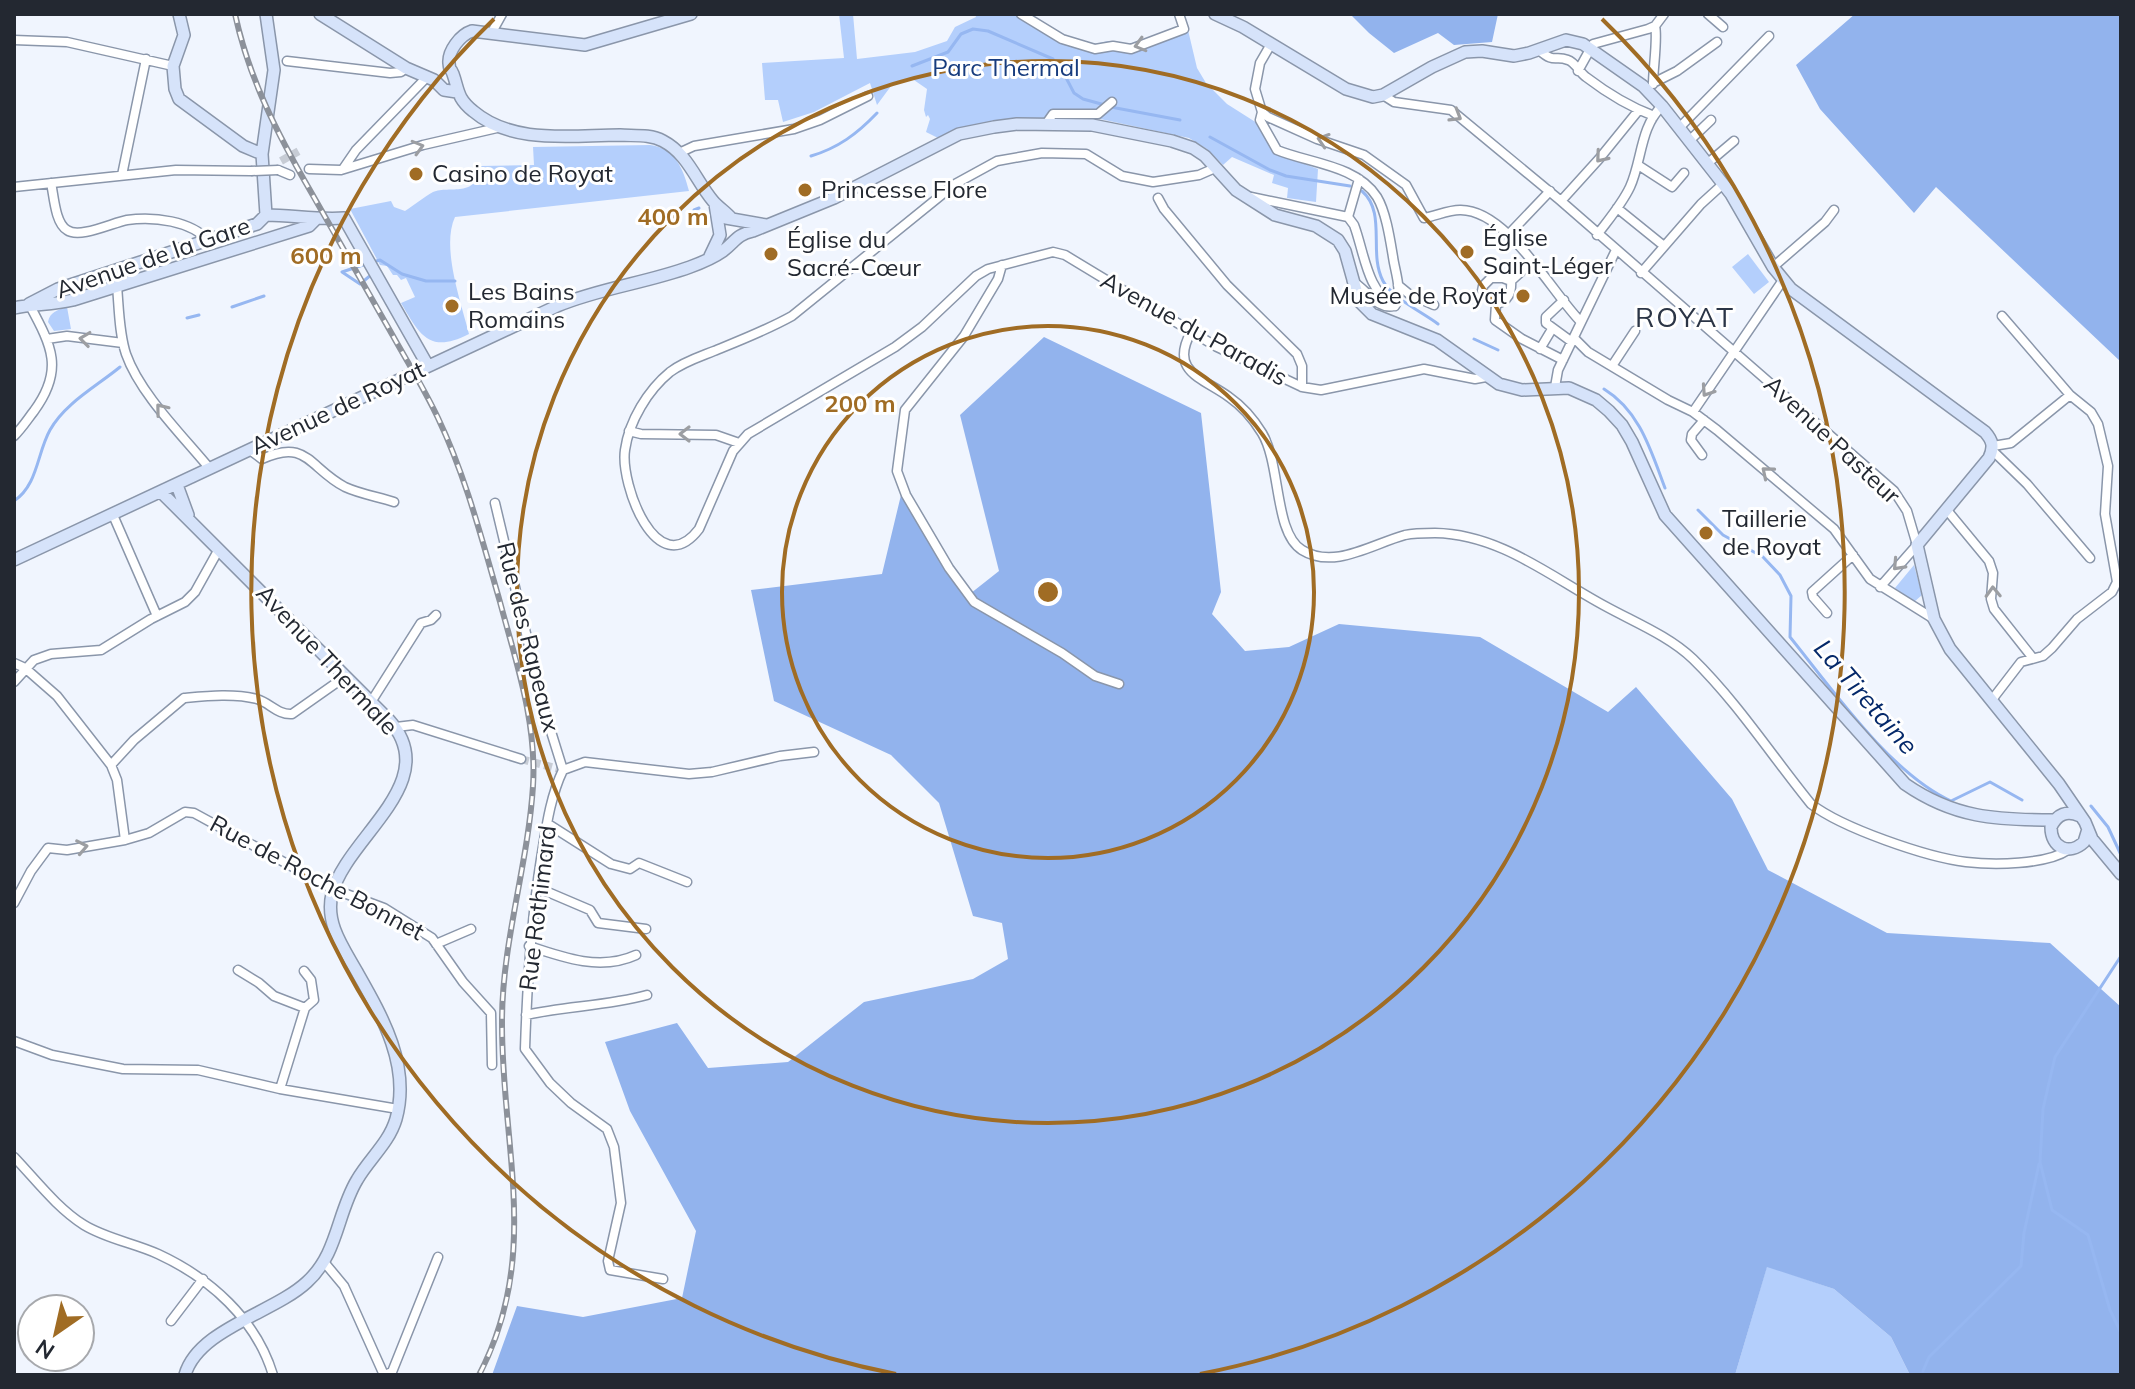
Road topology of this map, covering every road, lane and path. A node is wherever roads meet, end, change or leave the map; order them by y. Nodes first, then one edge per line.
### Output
1 (179, 14) edge
2 (266, 14) edge
3 (320, 14) edge
4 (502, 14) edge
5 (691, 14) edge
6 (1021, 14) edge
7 (1179, 14) edge
8 (1215, 14) edge
9 (1664, 14) edge
10 (1708, 14) edge
11 (1655, 26) junction
12 (1723, 27) dead end
13 (492, 32) junction
14 (1769, 36) dead end
15 (14, 40) edge
16 (1717, 42) dead end
17 (1271, 44) junction
18 (1590, 49) junction
19 (1539, 50) junction
20 (146, 59) junction
21 (287, 61) dead end
22 (173, 66) junction
23 (406, 68) junction
24 (1578, 71) junction
25 (453, 73) junction
26 (430, 79) junction
27 (1651, 87) junction
28 (457, 92) junction
29 (1383, 95) junction
30 (868, 96) dead end
31 (1112, 102) dead end
32 (1662, 106) junction
33 (1638, 111) junction
34 (1262, 112) junction
35 (1654, 116) junction
36 (1711, 120) dead end
37 (1046, 124) junction
38 (1680, 127) junction
39 (497, 128) junction
40 (1690, 140) junction
41 (1734, 141) dead end
42 (679, 153) junction
43 (262, 154) junction
44 (1708, 163) junction
45 (1638, 165) junction
46 (1215, 168) junction
47 (309, 169) dead end
48 (343, 169) junction
49 (1684, 173) dead end
50 (122, 175) junction
51 (290, 175) dead end
52 (1358, 182) junction
53 (51, 183) junction
54 (1723, 184) junction
55 (14, 187) edge
56 (1550, 191) junction
57 (1244, 195) junction
58 (1158, 198) dead end
59 (1561, 201) junction
60 (715, 204) junction
61 (1617, 208) junction
62 (1834, 210) dead end
63 (266, 215) junction
64 (1348, 217) junction
65 (733, 218) junction
66 (315, 220) junction
67 (766, 225) junction
68 (720, 230) junction
69 (1508, 235) junction
70 (1597, 235) junction
71 (736, 237) junction
72 (210, 242) junction
73 (1664, 246) junction
74 (1616, 250) junction
75 (708, 260) junction
76 (1533, 261) junction
77 (1002, 265) junction
78 (1773, 267) junction
79 (1641, 273) junction
80 (1783, 280) junction
81 (1352, 281) junction
82 (1511, 281) junction
83 (117, 286) junction
84 (1397, 296) junction
85 (1564, 300) junction
86 (29, 304) junction
87 (1496, 304) junction
88 (1434, 305) dead end
89 (14, 308) edge
90 (2002, 316) dead end
91 (1581, 322) junction
92 (1552, 329) junction
93 (1635, 331) dead end
94 (1191, 332) junction
95 (47, 339) junction
96 (1573, 340) junction
97 (123, 343) junction
98 (1540, 349) junction
99 (1734, 351) junction
100 (1563, 360) junction
101 (432, 364) junction
102 (1612, 366) junction
103 (1486, 377) junction
104 (1302, 387) junction
105 (1555, 387) junction
106 (2070, 395) junction
107 (1693, 412) junction
108 (1704, 420) junction
109 (629, 431) junction
110 (14, 436) edge
111 (739, 443) junction
112 (1993, 448) junction
113 (250, 450) junction
114 (1702, 455) dead end
115 (210, 469) junction
116 (177, 485) junction
117 (162, 493) junction
118 (394, 502) dead end
119 (495, 503) dead end
120 (1946, 509) junction
121 (113, 515) junction
122 (188, 516) junction
123 (1917, 545) junction
124 (219, 549) junction
125 (1853, 555) junction
126 (2090, 558) dead end
127 (14, 560) edge
128 (1880, 587) junction
129 (1827, 613) dead end
130 (436, 615) dead end
131 (157, 616) junction
132 (1934, 619) junction
133 (2032, 657) junction
134 (14, 663) edge
135 (25, 668) junction
136 (346, 676) junction
137 (14, 682) edge
138 (1119, 684) dead end
139 (1991, 701) junction
140 (371, 702) junction
141 (396, 727) junction
142 (814, 752) dead end
143 (521, 759) tunnel mouth
144 (111, 765) junction
145 (563, 770) junction
146 (2066, 794) junction
147 (2080, 816) junction
148 (2057, 818) junction
149 (2016, 820) junction
150 (548, 824) junction
151 (2088, 829) junction
152 (2052, 837) junction
153 (125, 840) junction
154 (2074, 848) junction
155 (2103, 853) junction
156 (2039, 861) junction
157 (2121, 874) edge
158 (687, 882) dead end
159 (536, 887) junction
160 (333, 889) junction
161 (14, 903) edge
162 (471, 929) dead end
163 (646, 929) dead end
164 (436, 944) junction
165 (529, 946) junction
166 (636, 955) dead end
167 (238, 970) dead end
168 (304, 971) dead end
169 (647, 995) dead end
170 (305, 1008) junction
171 (526, 1015) junction
172 (14, 1041) edge
173 (492, 1065) dead end
174 (280, 1089) junction
175 (398, 1109) junction
176 (14, 1157) edge
177 (438, 1257) dead end
178 (324, 1262) junction
179 (203, 1279) junction
180 (663, 1279) dead end
181 (171, 1321) dead end
182 (244, 1321) junction
183 (185, 1375) edge
184 (273, 1375) edge

1 - 22 main road
2 - 43 main road, Avenue de la Gare
3 - 23 main road
4 - 13 street
5 - 13 main road
7 -> 6 street
8 - 17 main road
9 - 11 street
10 - 12 street
11 - 18 street
11 - 27 street
13 - 25 main road
14 - 38 street
15 - 20 street
16 - 27 street
17 - 29 main road
17 - 34 street
18 - 19 main road
18 - 24 street
18 - 27 main road
19 - 24 street
19 - 29 main road
20 - 22 street
20 - 50 street
21 - 23 street
22 - 43 main road
23 - 26 main road
24 - 33 street
25 - 26 main road
25 - 28 main road
26 - 28 main road
26 - 48 street
27 - 32 main road
28 - 39 main road
29 -> 56 street, Avenue Pasteur
30 - 42 street
31 - 37 street
32 - 35 street
32 - 38 main road
33 - 35 street
33 -> 59 street
34 - 52 street
69 -> 34 street
35 - 45 street
36 - 40 street
37 - 46 main road
37 - 67 main road
38 - 40 main road
39 - 42 main road
48 -> 39 street
40 - 44 main road
41 - 44 street
42 - 60 main road
43 - 63 main road, Avenue de la Gare
44 - 54 main road
45 - 49 street
45 - 61 street
46 - 57 main road
46 - 109 street
47 - 48 street
50 - 51 street, bridge
50 - 53 street
52 - 64 street
52 - 84 street
53 - 55 street
53 - 72 street
54 - 73 street
54 - 78 main road
56 - 59 street, Avenue Pasteur
56 - 69 street
57 - 64 street
57 - 81 main road
58 - 104 street
59 - 70 street, Avenue Pasteur
60 - 65 main road
60 - 68 main road
61 - 70 street
61 - 73 street
62 - 78 street
63 - 66 main road
63 - 72 main road, Avenue de la Gare
64 - 84 street
65 - 67 main road
65 - 68 main road
65 - 71 main road
66 - 83 main road
66 - 101 main road
67 - 71 main road
68 - 71 main road
68 - 75 main road
69 - 76 street
70 - 74 street, Avenue Pasteur
71 - 75 main road
72 - 86 main road, Avenue de la Gare
73 - 79 street
74 - 79 street, Avenue Pasteur
74 - 91 street
75 - 101 main road, Avenue de Royat
76 - 82 street
76 - 85 street
77 - 94 street, Avenue du Paradis
77 - 111 street, Avenue du Paradis
77 - 138 street
78 - 80 main road
79 - 99 street, Avenue Pasteur
80 - 99 street
80 - 112 main road
81 - 84 street
81 - 103 main road
82 - 87 street
82 - 87 street
83 - 86 main road
83 - 97 street
84 - 88 street
85 - 91 street
85 - 92 street
86 - 89 main road
86 - 95 street
87 - 98 street
90 - 106 street
91 - 96 street
92 - 96 street
92 - 98 street
93 - 102 street
94 - 104 street, Avenue du Paradis
94 - 156 street
97 -> 95 street
95 - 110 street
96 - 100 street
96 - 102 street
115 -> 97 street
98 - 100 street
99 -> 107 street
99 - 123 street, Avenue Pasteur
100 - 105 street
101 - 113 main road, Avenue de Royat
102 - 107 street
103 - 104 street, Avenue du Paradis
103 - 105 main road
105 - 149 main road
106 - 112 street
106 - 133 street
107 - 108 street
108 - 114 street
125 -> 108 street
111 -> 109 street
109 - 111 street
112 - 120 main road
112 - 126 street
113 - 115 main road, Avenue de Royat
113 - 118 street
115 - 116 main road, Avenue de Royat
116 - 117 main road, Avenue de Royat
116 - 122 main road, Avenue Thermale
117 - 121 main road, Avenue de Royat
117 - 122 main road, Avenue Thermale
119 - 145 street, Rue des Rapeaux
120 - 123 main road
133 -> 120 street
121 - 127 main road, Avenue de Royat
121 - 131 street
122 - 124 main road, Avenue Thermale
123 -> 128 street
123 - 132 main road, Avenue Pasteur
124 - 131 street
124 - 136 main road, Avenue Thermale
125 - 128 street
125 - 129 street
128 - 132 street
130 - 140 street
131 - 135 street
132 - 139 main road, Avenue Pasteur
133 - 139 street
134 - 135 street
135 - 137 street
135 - 144 street
136 - 140 main road, Avenue Thermale
136 - 144 street
139 - 146 main road, Avenue Pasteur
140 - 141 main road, Avenue Thermale
141 - 143 street, Rue des Rapeaux
141 - 160 main road, Avenue Thermale
142 - 145 street
144 - 153 street
145 - 150 street, Rue Rothimard
146 - 147 main road, Avenue Pasteur
146 - 148 main road
147 - 148 main road
147 - 151 main road
148 - 149 main road
148 - 152 main road
149 - 152 main road
150 - 158 street
150 - 159 street, Rue Rothimard
151 - 154 main road
151 - 155 main road
152 - 154 main road
152 - 156 street
153 - 160 street, Rue de Roche Bonnet
161 -> 153 street
154 - 155 main road
154 - 156 street
155 - 157 main road
159 - 163 street
159 - 165 street, Rue Rothimard
160 - 164 street, Rue de Roche Bonnet
160 - 175 main road
162 - 164 street
164 - 173 street, Rue de Roche Bonnet
165 - 166 street
165 - 171 street, Rue Rothimard
167 - 170 street
168 - 170 street
169 - 171 street
170 - 174 street
171 - 180 street, Rue Rothimard
172 - 174 street
174 - 175 street
175 - 178 main road
176 - 179 street
177 - 178 street
178 - 182 main road
179 - 181 street
179 - 182 street
182 - 183 main road
182 - 184 street

